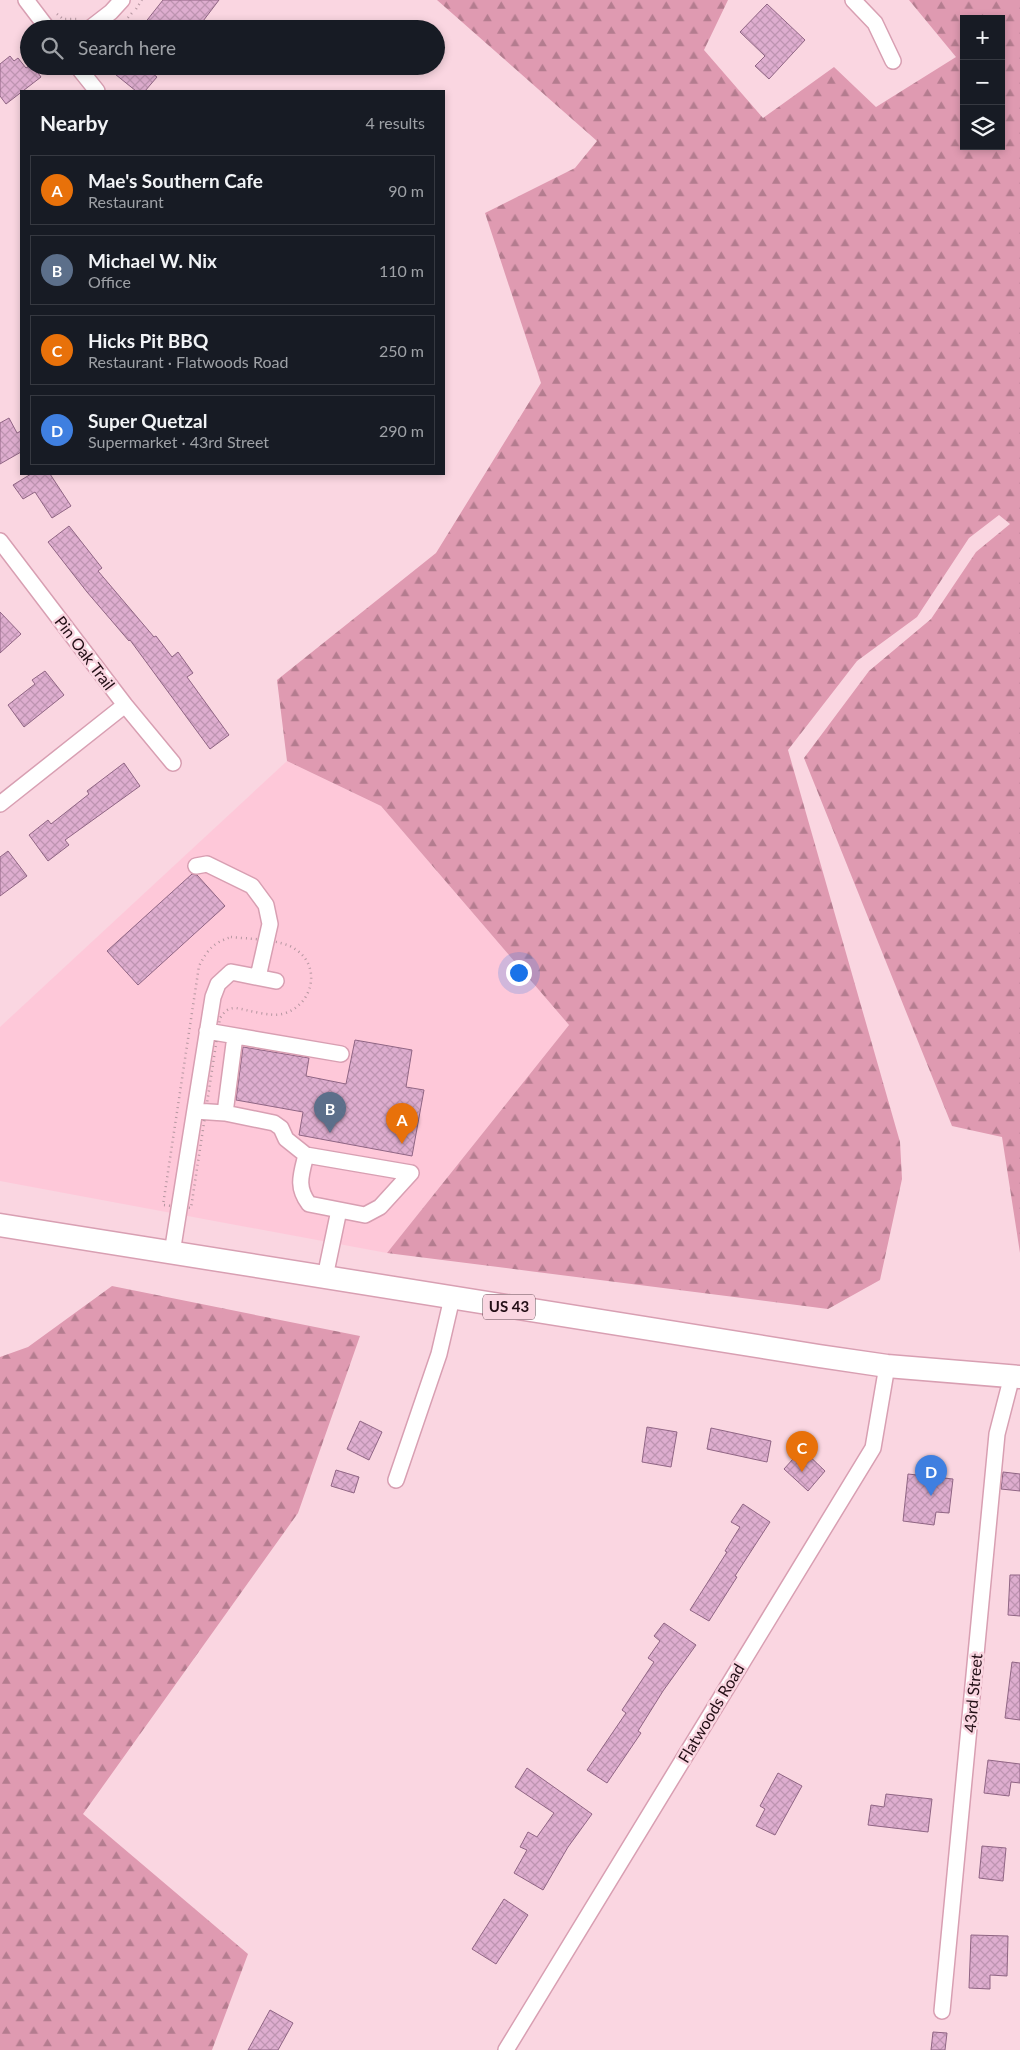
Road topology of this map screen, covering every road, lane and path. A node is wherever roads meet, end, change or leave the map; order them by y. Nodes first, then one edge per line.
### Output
1 (26, 0) edge
2 (122, 0) edge
3 (853, 0) edge
4 (41, 20) edge
5 (49, 20) edge
6 (76, 20) edge
7 (100, 20) edge
8 (893, 61) dead end
9 (84, 75) edge
10 (96, 90) edge
11 (0, 541) edge
12 (125, 705) junction
13 (173, 763) dead end
14 (0, 804) edge
15 (196, 866) dead end
16 (258, 977) junction
17 (276, 981) dead end
18 (208, 1032) junction
19 (235, 1036) junction
20 (341, 1054) dead end
21 (194, 1111) junction
22 (225, 1113) junction
23 (306, 1155) junction
24 (339, 1210) junction
25 (0, 1225) edge
26 (172, 1253) junction
27 (325, 1277) junction
28 (452, 1298) junction
29 (887, 1366) junction
30 (1016, 1377) edge
31 (396, 1480) dead end
32 (942, 2011) dead end
33 (506, 2050) edge

1 - 4 street
2 - 7 street
3 - 8 street
5 - 6 path
9 - 10 street
11 - 12 street, Pin Oak Trail
12 - 13 street, Pin Oak Trail
12 - 14 street
15 - 16 street
16 - 17 street
16 - 18 street
18 - 19 street
18 - 21 street
19 - 20 street
19 - 22 street
21 - 22 street
21 - 26 street
22 - 23 street
23 - 24 street
23 - 24 street
24 - 27 street
25 - 26 highway, US 43
26 - 27 highway, US 43
27 - 28 highway, US 43
28 - 29 highway, US 43
28 - 31 street
29 - 30 highway, US 43
29 - 33 street, Flatwoods Road
30 - 32 street, 43rd Street

